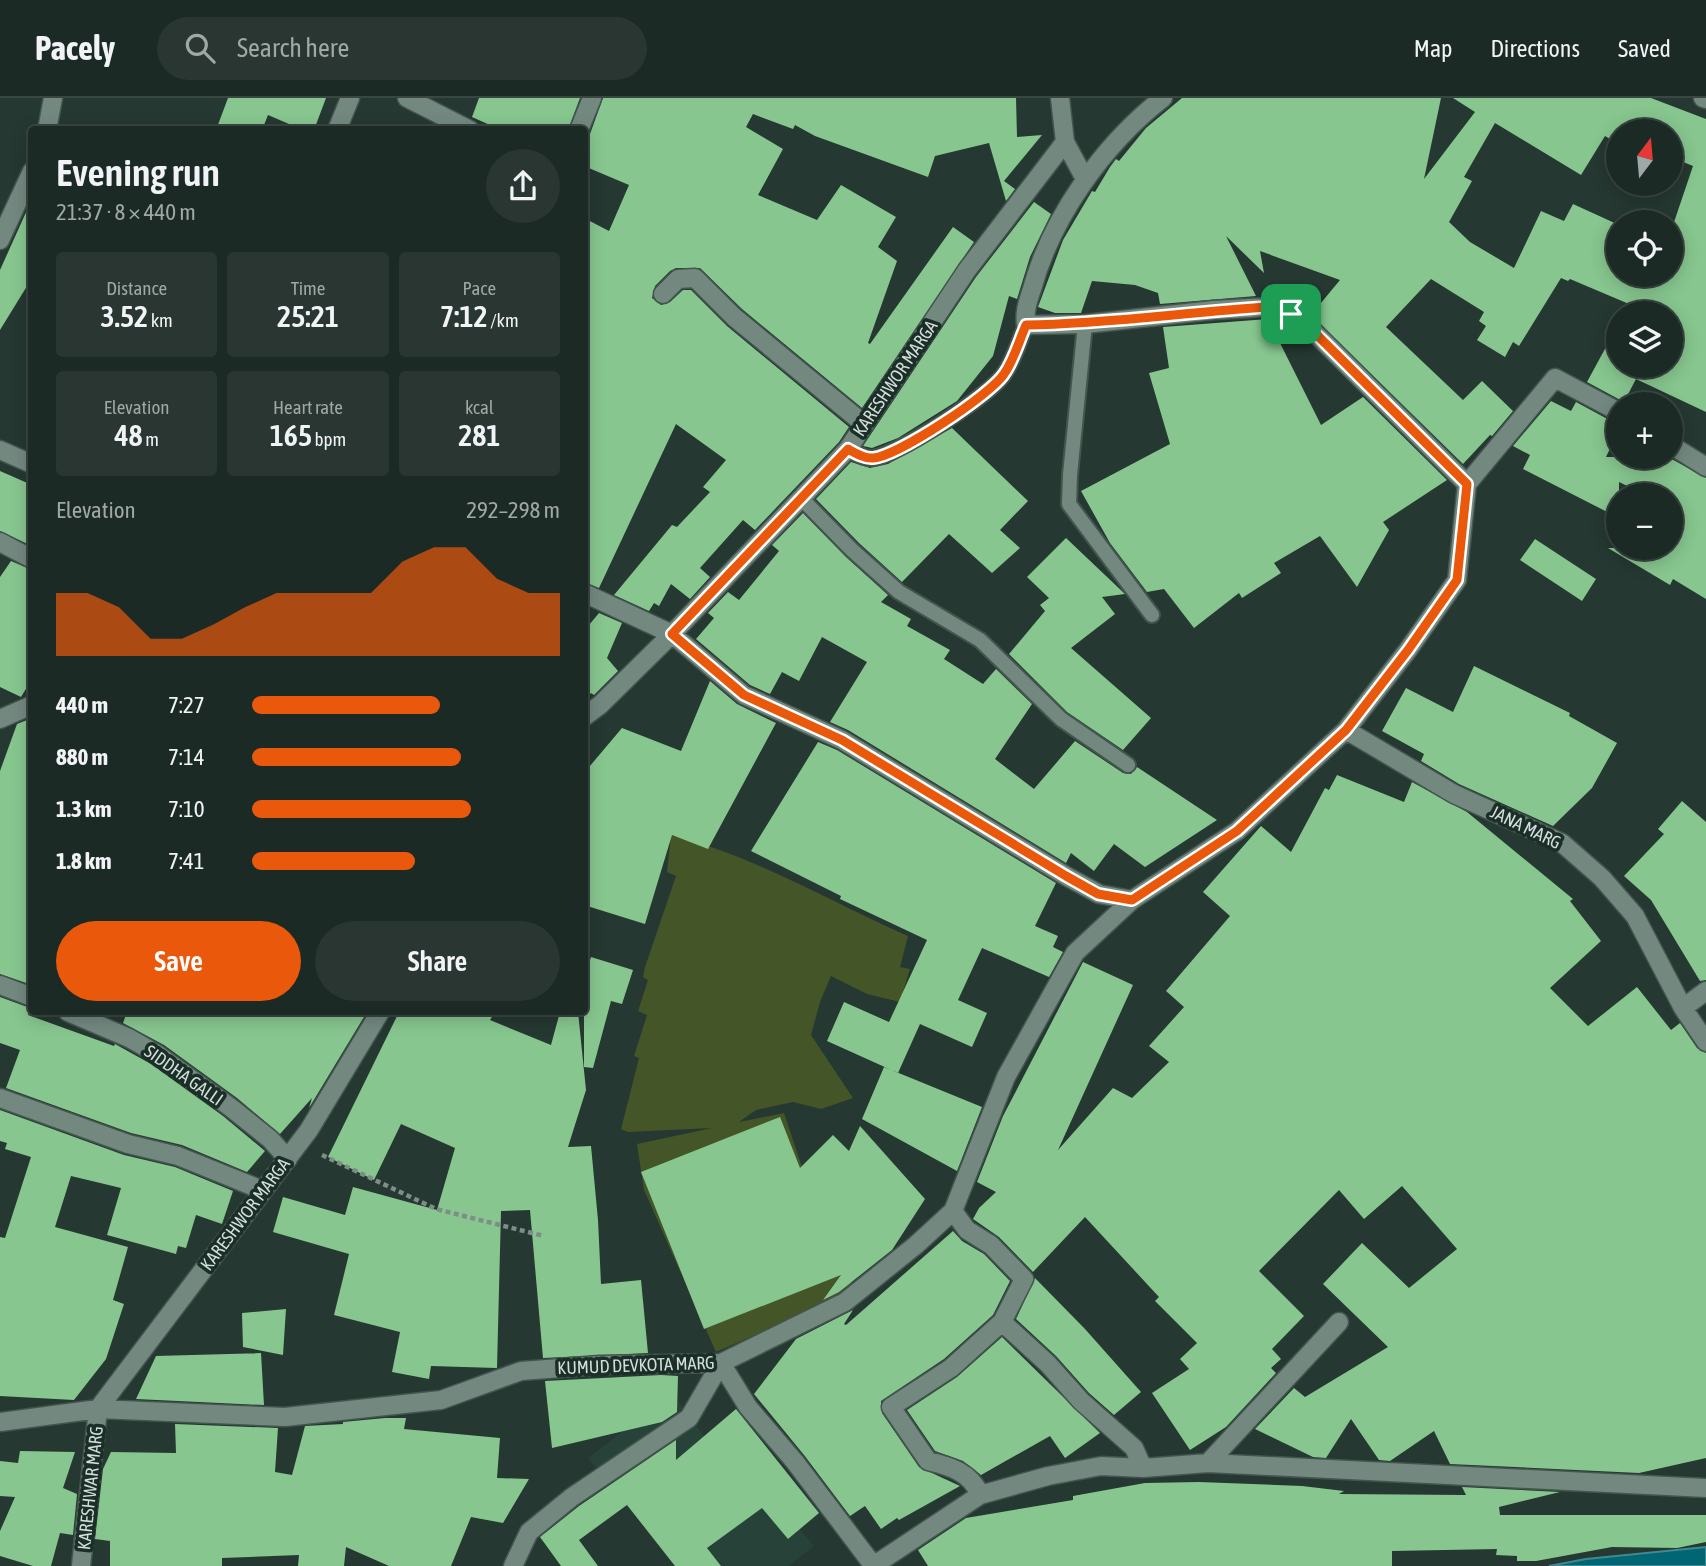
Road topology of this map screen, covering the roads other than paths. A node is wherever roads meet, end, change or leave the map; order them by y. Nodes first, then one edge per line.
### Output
1 (53, 98) edge
2 (350, 98) edge
3 (407, 98) edge
4 (592, 98) edge
5 (1060, 98) edge
6 (1164, 98) edge
7 (48, 126) edge
8 (339, 126) edge
9 (462, 126) edge
10 (581, 126) edge
11 (1065, 142) junction
12 (1086, 179) junction
13 (28, 180) edge
14 (0, 240) edge
15 (663, 294) dead end
16 (1085, 324) junction
17 (1026, 325) junction
18 (1606, 405) edge
19 (864, 424) junction
20 (848, 449) junction
21 (0, 450) edge
22 (1683, 453) edge
23 (28, 462) edge
24 (1706, 467) edge
25 (1467, 484) junction
26 (802, 498) junction
27 (0, 542) edge
28 (28, 557) edge
29 (588, 595) edge
30 (1152, 615) dead end
31 (672, 634) junction
32 (592, 701) edge
33 (28, 707) edge
34 (0, 719) edge
35 (1346, 730) junction
36 (1128, 765) dead end
37 (1132, 900) junction
38 (0, 985) edge
39 (1706, 991) edge
40 (28, 996) edge
41 (1684, 1008) junction
42 (75, 1015) edge
43 (378, 1015) edge
44 (1706, 1042) edge
45 (0, 1098) edge
46 (293, 1152) junction
47 (262, 1190) junction
48 (953, 1211) junction
49 (1002, 1322) junction
50 (1339, 1322) dead end
51 (722, 1363) junction
52 (99, 1409) junction
53 (0, 1422) edge
54 (1208, 1463) junction
55 (1143, 1468) junction
56 (1706, 1488) edge
57 (980, 1495) junction
58 (81, 1566) edge
59 (513, 1566) edge
60 (873, 1566) edge

1 - 7 street
2 - 8 street
3 - 9 street
4 - 10 street
5 - 11 street
6 - 12 street
11 - 12 street
11 - 19 street, KARESHWOR MARGA
12 - 17 street
13 - 14 street
15 - 19 street
16 - 17 street
16 - 25 street
16 - 30 lane
17 - 20 lane
18 - 25 street
19 - 20 street, KARESHWOR MARGA
20 - 26 street, KARESHWOR MARGA
21 - 23 street
22 - 24 street
25 - 35 street, KUMUD DEVKOTA MARG
26 - 31 street, KARESHWOR MARGA
26 - 36 lane
27 - 28 street
29 - 31 street
31 - 32 street, KARESHWOR MARGA
31 - 37 street
33 - 34 street
35 - 37 street, KUMUD DEVKOTA MARG
35 - 41 street, JANA MARG
37 - 48 street, KUMUD DEVKOTA MARG
38 - 40 street
39 - 41 street
41 - 44 street, JANA MARG
42 - 46 street, SIDDHA GALLI
43 - 46 street, KARESHWOR MARGA
45 - 47 street
46 - 47 street, KARESHWOR MARGA
47 - 52 street, KARESHWOR MARGA
48 - 49 street
48 - 51 street, KUMUD DEVKOTA MARG
49 - 55 street
49 - 57 street
50 - 54 street
51 - 52 street, KUMUD DEVKOTA MARG
51 - 59 street
51 - 60 street
52 - 53 street, KUMUD DEVKOTA MARG
52 - 58 street, KARESHWAR MARG
54 - 55 street
54 - 56 street
55 - 57 street
57 - 60 street

